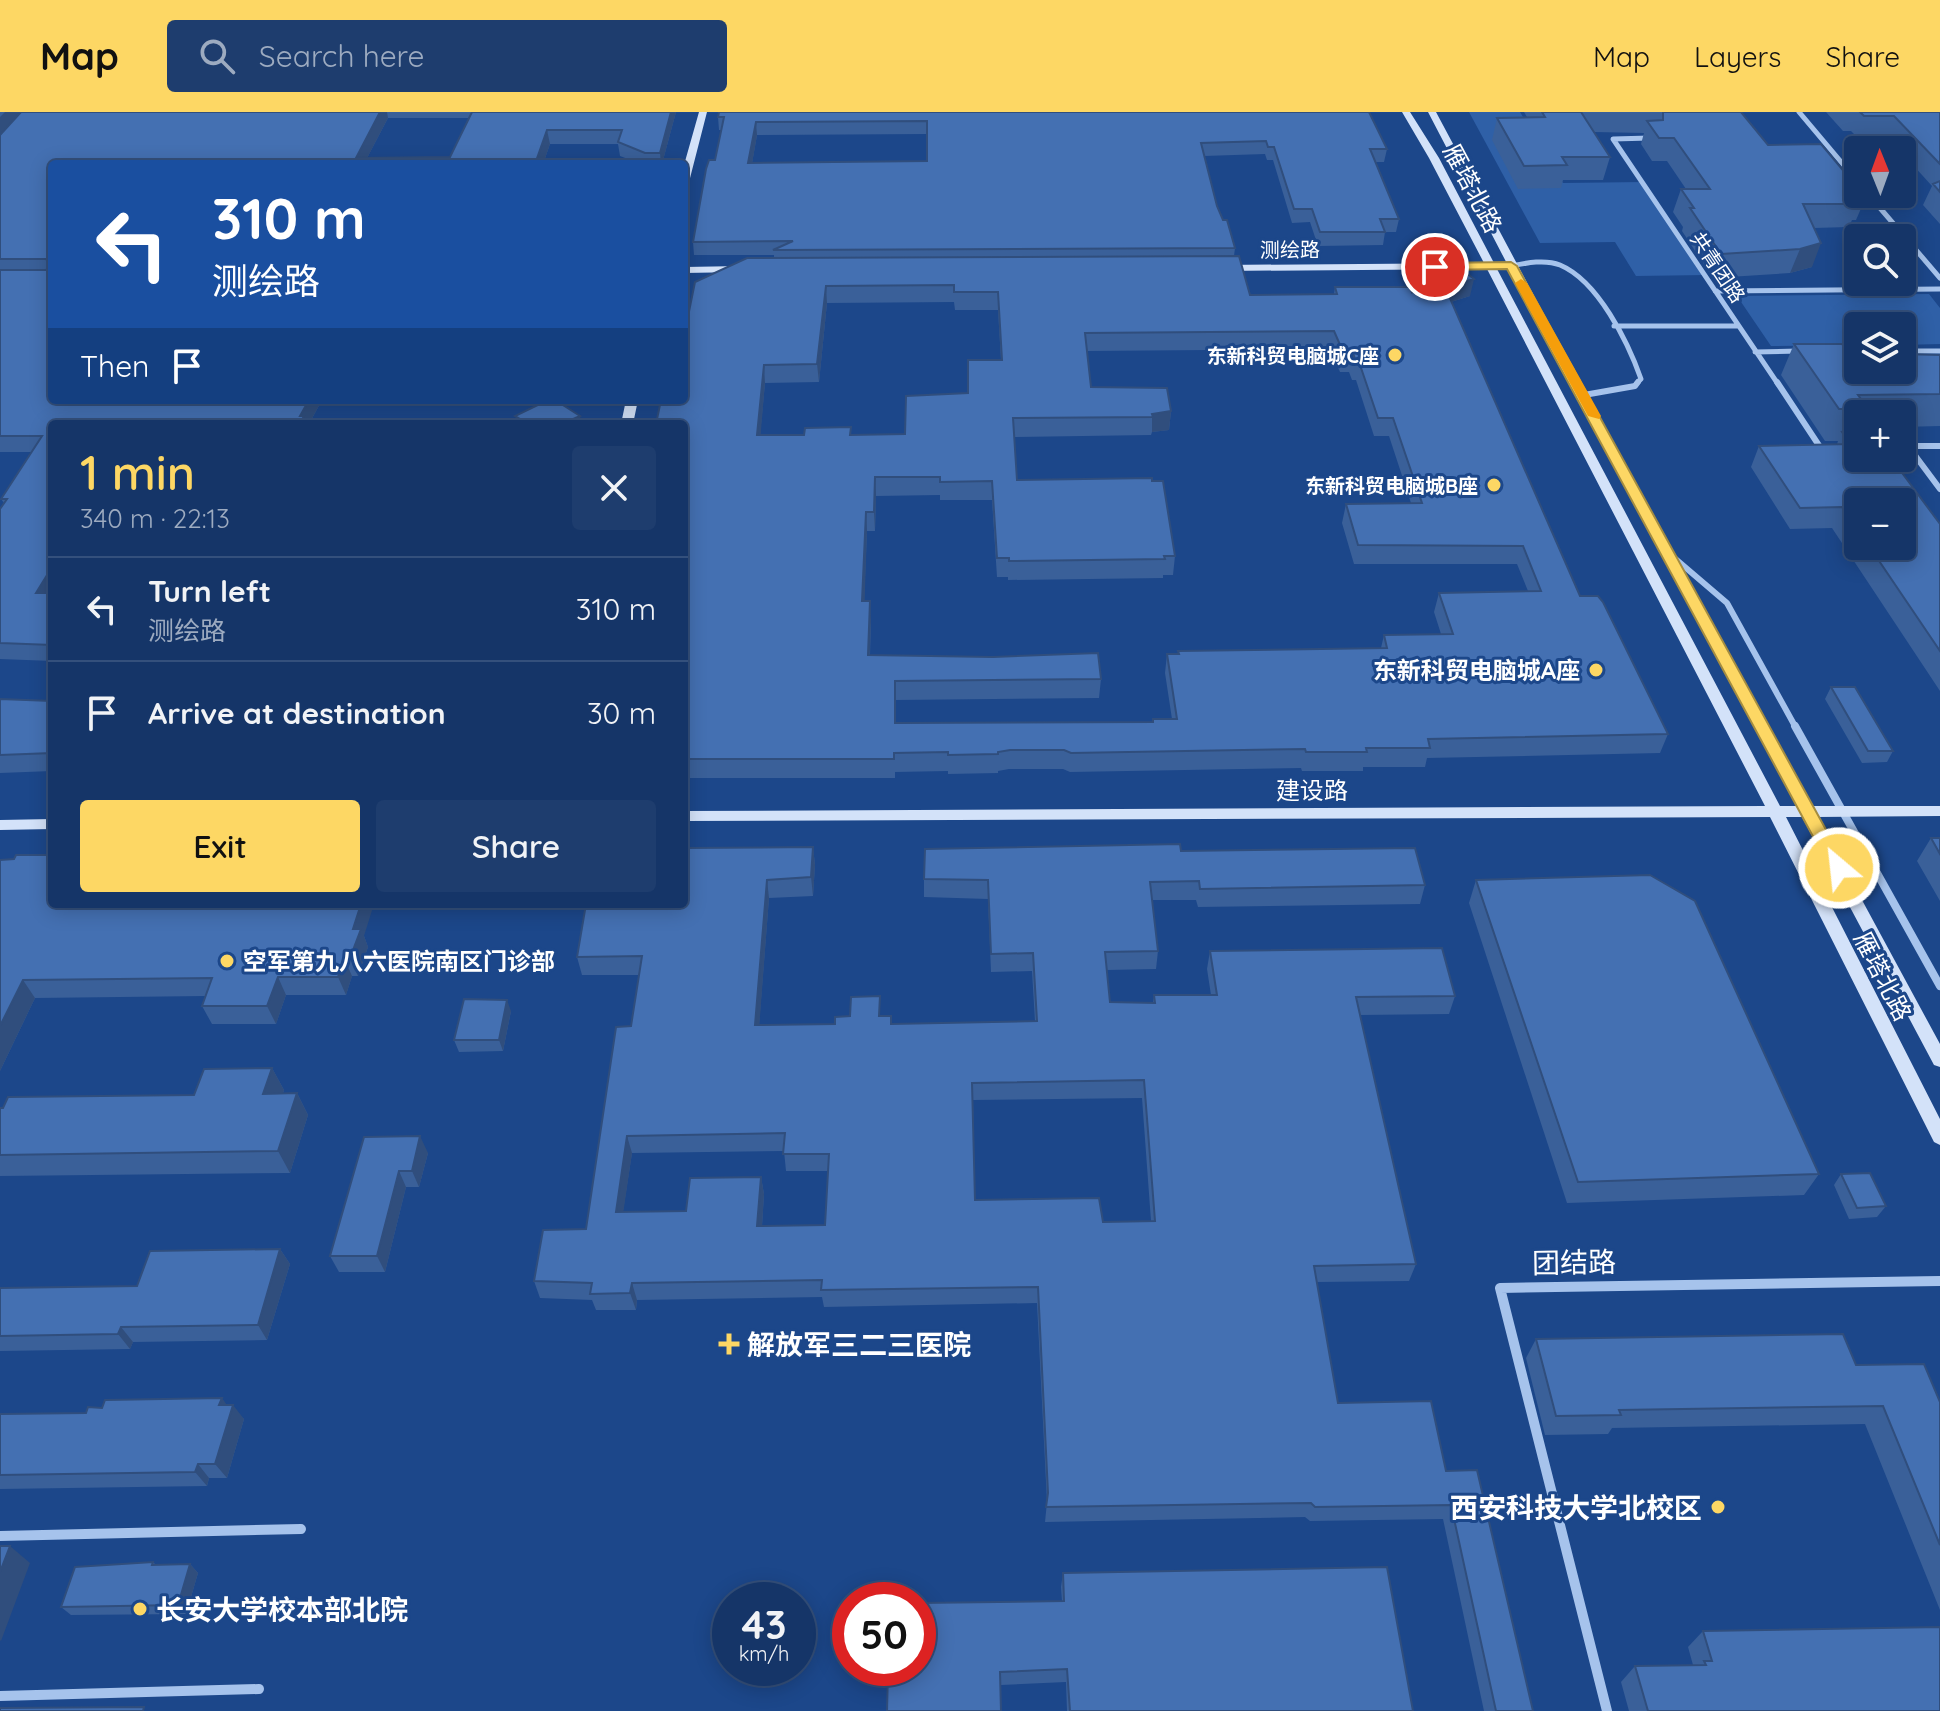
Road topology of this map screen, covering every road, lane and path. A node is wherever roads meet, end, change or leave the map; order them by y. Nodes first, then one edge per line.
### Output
1 (703, 112) edge
2 (1406, 112) edge
3 (1432, 112) edge
4 (1799, 112) edge
5 (1653, 138) edge
6 (1844, 165) edge
7 (688, 167) edge
8 (1880, 208) edge
9 (1489, 266) junction
10 (1511, 266) junction
11 (1204, 268) edge
12 (747, 269) edge
13 (688, 270) edge
14 (1940, 278) edge
15 (1940, 289) edge
16 (1715, 291) junction
17 (1614, 326) junction
18 (1738, 326) junction
19 (1814, 351) edge
20 (1916, 351) edge
21 (1940, 351) edge
22 (1755, 352) junction
23 (1584, 395) junction
24 (1916, 446) edge
25 (1940, 446) edge
26 (1833, 447) edge
27 (1916, 460) edge
28 (1940, 489) edge
29 (1664, 549) junction
30 (1940, 811) edge
31 (1843, 812) junction
32 (1776, 813) junction
33 (1810, 813) junction
34 (688, 816) edge
35 (48, 824) edge
36 (0, 825) edge
37 (1940, 986) edge
38 (1940, 1060) edge
39 (1940, 1137) edge
40 (1940, 1281) edge
41 (301, 1529) dead end
42 (0, 1536) edge
43 (259, 1689) dead end
44 (0, 1696) edge
45 (1607, 1711) edge

1 - 7 main road
2 - 9 main road, 雁塔北路
3 - 10 main road, 雁塔北路
4 - 6 street
5 - 16 street, 共青团路
8 - 14 street
9 - 10 main road, 测绘路
9 - 11 main road, 测绘路
9 - 32 main road, 雁塔北路
10 - 17 street
10 - 23 main road, 雁塔北路
12 - 13 main road
15 - 16 street
16 - 18 street, 共青团路
17 - 18 street
17 - 23 street
18 - 22 street, 共青团路
19 - 22 street
20 - 21 street
22 - 26 street, 共青团路
23 - 29 main road, 雁塔北路
24 - 25 street
27 - 28 street
29 - 31 street
29 - 33 main road, 雁塔北路
30 - 31 main road, 建设路
31 - 33 main road, 建设路
31 - 37 street
32 - 33 main road, 建设路
32 - 34 main road, 建设路
32 - 39 main road, 雁塔北路
33 - 38 main road, 雁塔北路
35 - 36 main road
40 - 45 street, 团结路
41 - 42 street
43 - 44 street

